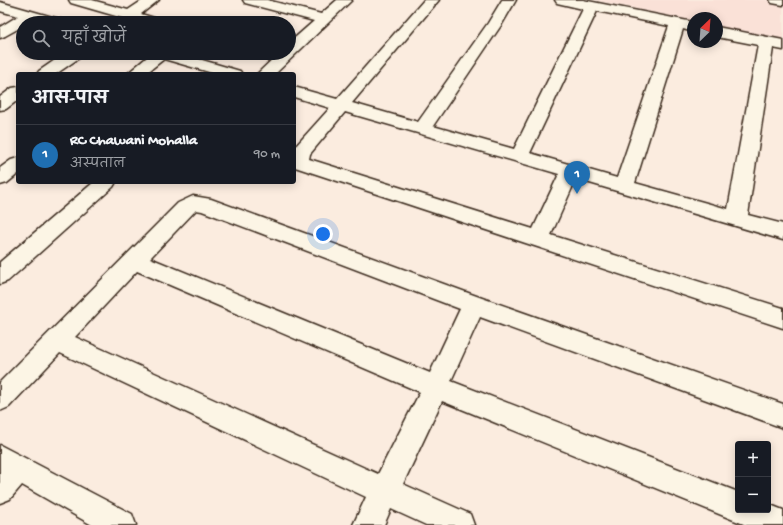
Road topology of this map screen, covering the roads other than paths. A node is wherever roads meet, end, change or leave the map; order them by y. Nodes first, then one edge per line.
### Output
1 (76, 0) edge
2 (152, 0) edge
3 (250, 0) edge
4 (345, 0) edge
5 (432, 0) edge
6 (509, 0) edge
7 (778, 0) edge
8 (568, 1) edge
9 (783, 1) edge
10 (0, 6) edge
11 (592, 6) junction
12 (30, 15) joint
13 (34, 16) edge
14 (129, 16) joint
15 (324, 19) junction
16 (16, 23) edge
17 (685, 26) edge
18 (0, 33) edge
19 (723, 33) edge
20 (775, 43) edge
21 (296, 45) edge
22 (66, 60) edge
23 (153, 60) edge
24 (180, 60) edge
25 (280, 60) edge
26 (205, 70) edge
27 (48, 72) edge
28 (138, 72) edge
29 (220, 72) edge
30 (267, 72) edge
31 (16, 93) edge
32 (296, 93) edge
33 (0, 105) edge
34 (341, 105) junction
35 (423, 128) junction
36 (519, 157) junction
37 (16, 166) edge
38 (570, 171) junction
39 (0, 178) edge
40 (104, 184) edge
41 (624, 186) junction
42 (737, 219) junction
43 (783, 232) edge
44 (539, 239) junction
45 (134, 261) junction
46 (0, 275) edge
47 (474, 305) junction
48 (783, 318) edge
49 (57, 340) junction
50 (436, 388) junction
51 (0, 399) edge
52 (783, 416) edge
53 (9, 463) edge
54 (0, 489) edge
55 (384, 490) junction
56 (735, 506) edge
57 (753, 513) edge
58 (121, 525) edge
59 (368, 525) edge
60 (459, 525) edge
61 (783, 525) edge

1 - 14 street
2 - 14 street
3 - 15 street
4 - 15 street
5 - 34 street
6 - 35 street
7 - 9 street
8 - 11 street
10 - 12 street
11 - 17 street
11 - 36 street
12 - 13 street
15 - 21 street
16 - 18 street
17 - 41 street
19 - 20 street
20 - 42 street
22 - 27 street
23 - 28 street
24 - 26 street
25 - 30 street
26 - 29 street
31 - 33 street
32 - 34 street
34 - 35 street
34 - 44 street
35 - 36 street
36 - 38 street
37 - 39 street
38 - 41 street
38 - 44 street
40 - 46 street
41 - 42 street
42 - 43 street
44 - 48 street
45 - 47 street
45 - 49 street
45 - 50 street
47 - 50 street
47 - 52 street
49 - 51 street
49 - 55 street
50 - 55 street
50 - 56 street
53 - 54 street
53 - 58 street
55 - 59 street
55 - 60 street
57 - 61 street

